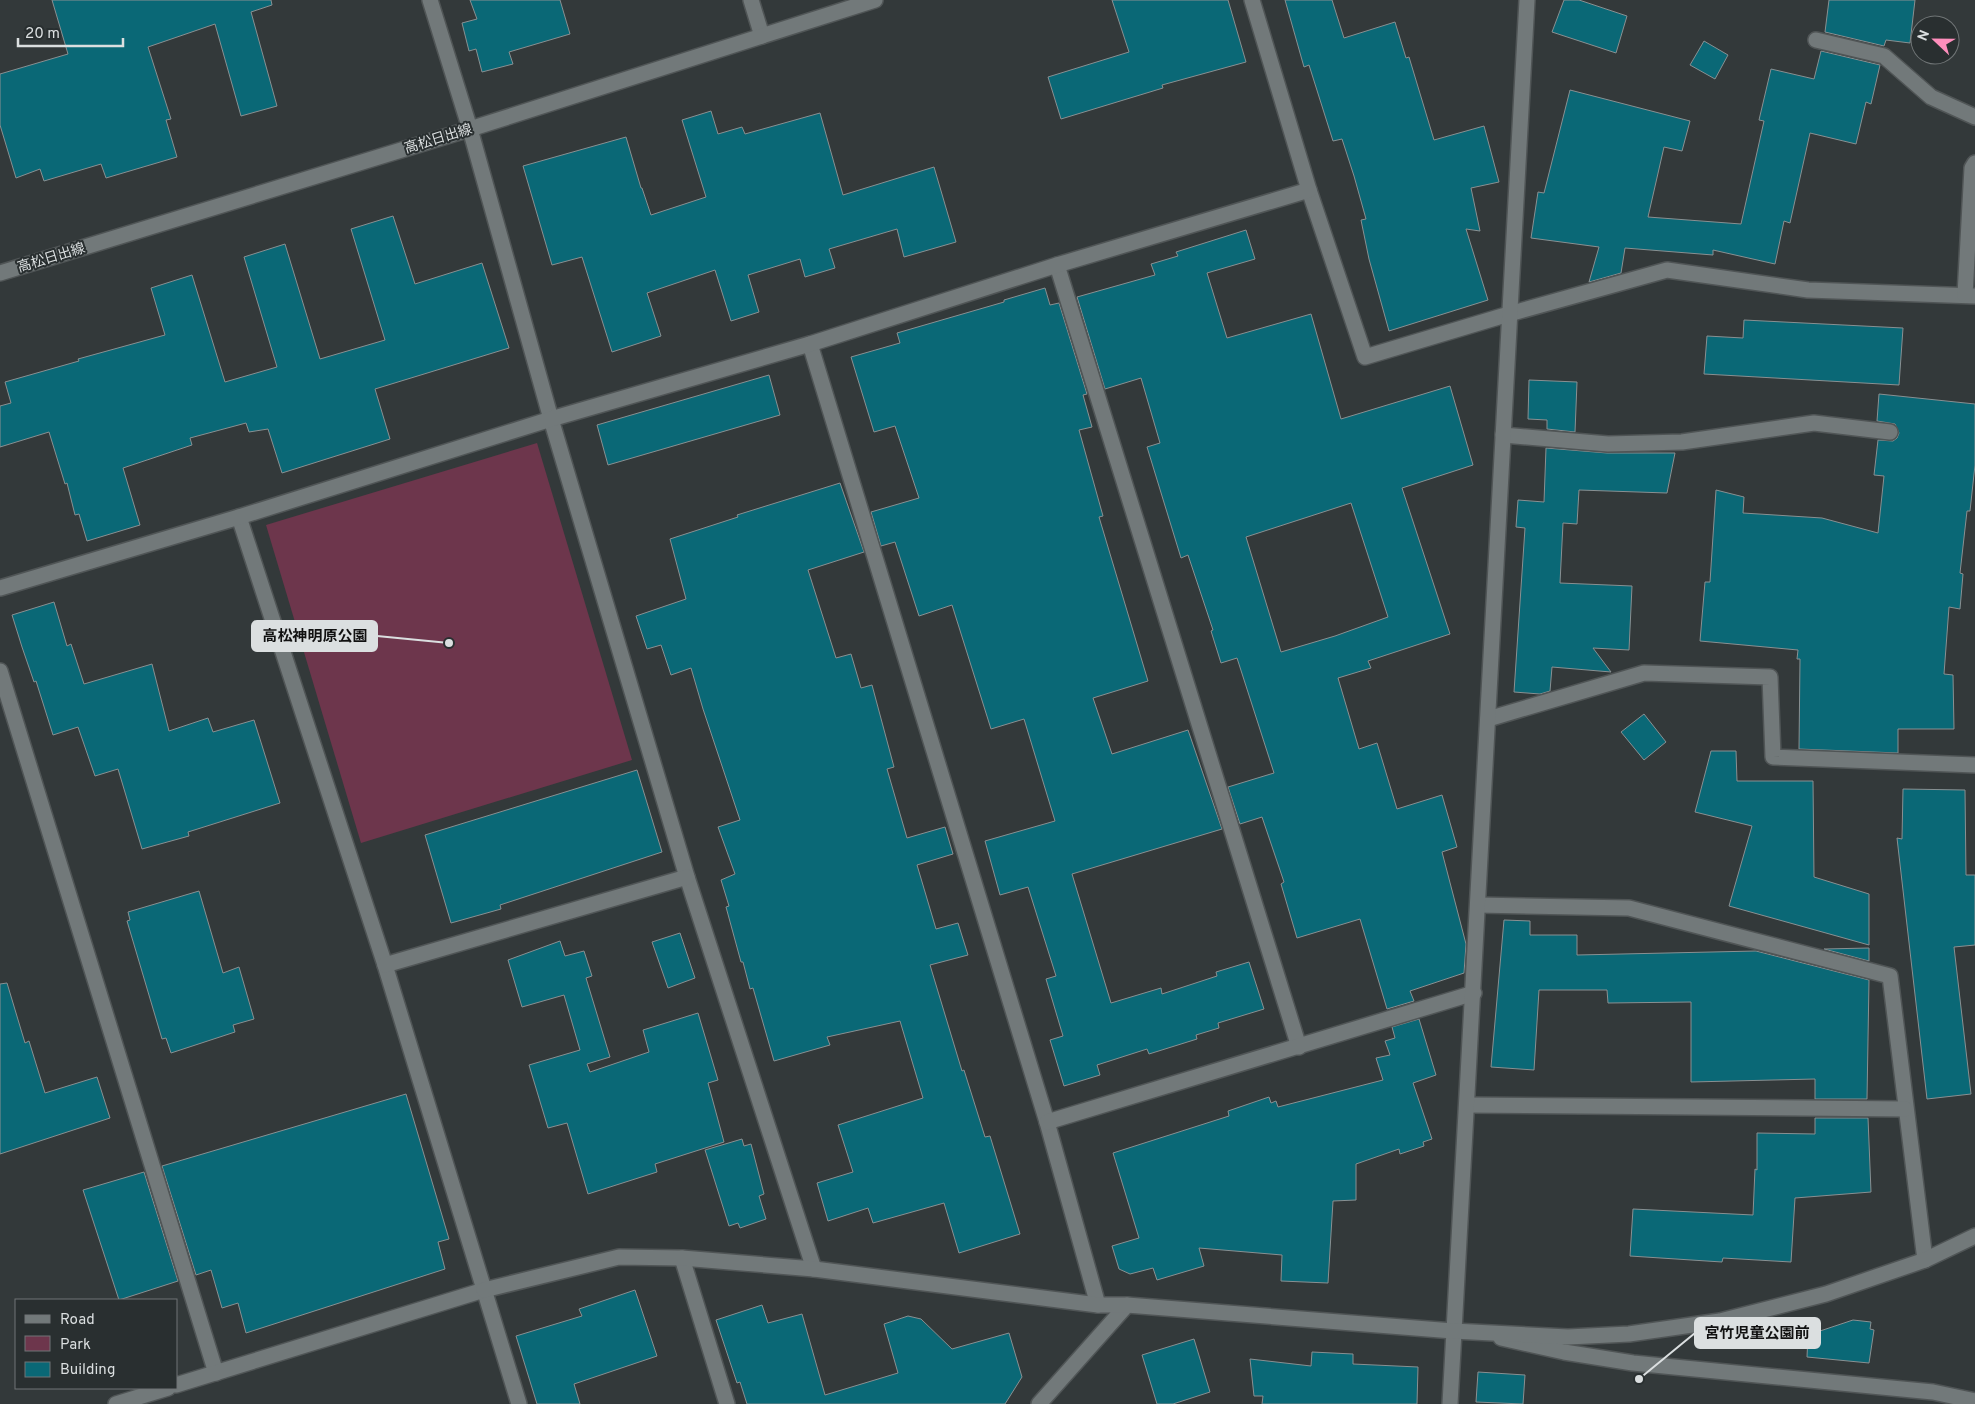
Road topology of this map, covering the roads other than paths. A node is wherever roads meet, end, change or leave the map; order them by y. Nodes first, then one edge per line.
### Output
1 (430, 0) edge
2 (750, 0) edge
3 (875, 0) edge
4 (1252, 0) edge
5 (1527, 0) edge
6 (762, 36) junction
7 (1816, 40) dead end
8 (1975, 117) edge
9 (470, 128) junction
10 (1975, 163) edge
11 (1309, 190) junction
12 (1057, 265) junction
13 (0, 273) edge
14 (1970, 296) edge
15 (1509, 314) junction
16 (810, 344) junction
17 (551, 419) junction
18 (1890, 432) dead end
19 (1503, 435) junction
20 (239, 517) junction
21 (0, 588) edge
22 (0, 671) edge
23 (1488, 719) junction
24 (1975, 765) edge
25 (687, 877) junction
26 (1478, 905) junction
27 (385, 965) junction
28 (1474, 993) junction
29 (1299, 1047) junction
30 (1467, 1105) junction
31 (1905, 1109) junction
32 (1047, 1122) junction
33 (1975, 1236) edge
34 (682, 1258) junction
35 (1925, 1260) junction
36 (814, 1269) junction
37 (484, 1290) junction
38 (1098, 1305) junction
39 (1127, 1305) junction
40 (1453, 1331) junction
41 (1481, 1333) junction
42 (216, 1373) junction
43 (178, 1384) edge
44 (165, 1389) edge
45 (1975, 1401) edge
46 (116, 1404) edge
47 (519, 1404) edge
48 (727, 1404) edge
49 (1039, 1404) edge
50 (1450, 1404) edge

1 - 9 street
2 - 6 street
3 - 6 street, 高松日出線
4 - 11 street
5 - 15 street
6 - 9 street, 高松日出線
7 - 8 street
9 - 13 street, 高松日出線
9 - 17 street
10 - 14 street
11 - 12 street
11 - 15 street
12 - 16 street
12 - 29 street
14 - 15 street
15 - 19 street
16 - 17 street
16 - 32 street
17 - 20 street
17 - 25 street
18 - 19 street
19 - 23 street
20 - 21 street
20 - 27 street
22 - 42 street
23 - 24 street
23 - 26 street
25 - 27 street
25 - 36 street
26 - 28 street
26 - 31 street
27 - 37 street
28 - 29 street
28 - 30 street
29 - 32 street
30 - 31 street
30 - 40 street
31 - 35 street
32 - 38 street
33 - 35 street
34 - 36 street
34 - 37 street
34 - 48 street
35 - 41 street
36 - 38 street
37 - 42 street
37 - 47 street
38 - 39 street
39 - 40 street
39 - 49 street
40 - 41 street
40 - 50 street
41 - 45 street
42 - 43 street
44 - 46 street

